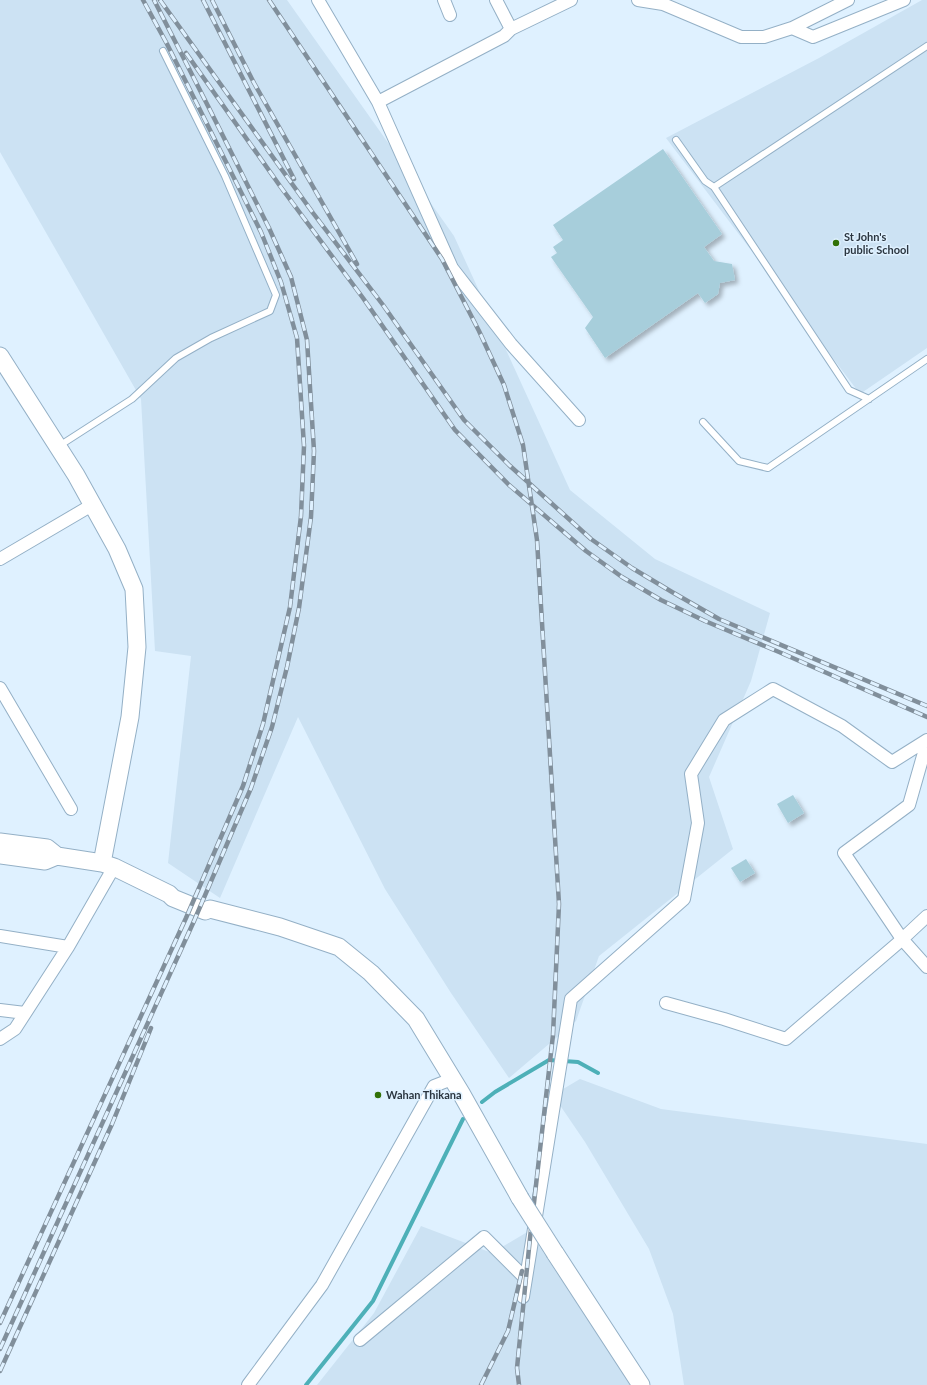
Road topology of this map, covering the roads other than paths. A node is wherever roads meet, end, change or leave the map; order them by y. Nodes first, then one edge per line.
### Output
1 (318, 0) edge
2 (444, 0) edge
3 (496, 0) edge
4 (571, 0) edge
5 (638, 0) edge
6 (848, 0) edge
7 (904, 0) edge
8 (450, 15) dead end
9 (792, 28) junction
10 (511, 29) junction
11 (927, 46) edge
12 (163, 51) dead end
13 (378, 102) junction
14 (676, 140) dead end
15 (714, 187) junction
16 (0, 356) edge
17 (927, 359) edge
18 (869, 399) junction
19 (579, 420) dead end
20 (703, 422) dead end
21 (58, 447) junction
22 (92, 505) junction
23 (0, 559) edge
24 (0, 688) edge
25 (927, 741) edge
26 (72, 809) dead end
27 (0, 842) edge
28 (0, 855) edge
29 (57, 856) junction
30 (108, 865) junction
31 (927, 916) edge
32 (0, 936) edge
33 (902, 939) junction
34 (68, 947) junction
35 (927, 968) edge
36 (666, 1004) dead end
37 (0, 1010) edge
38 (26, 1013) junction
39 (0, 1039) edge
40 (452, 1079) junction
41 (526, 1279) junction
42 (523, 1298) dead end
43 (360, 1340) dead end
44 (248, 1385) edge
45 (641, 1385) edge

1 - 13 street
2 - 8 street
3 - 10 street
4 - 10 street
5 - 9 street
6 - 9 street
7 - 9 street
10 - 13 street
11 - 15 lane
12 - 21 lane
13 - 19 street
14 - 15 lane
15 - 18 lane
16 - 21 main road
17 - 18 lane
18 - 20 lane
21 - 22 main road
22 - 23 street
22 - 30 main road
24 - 26 street
25 - 33 street
25 - 41 street
27 - 29 main road
28 - 29 main road
29 - 30 main road
30 - 34 street
30 - 40 main road
31 - 33 street
32 - 34 street
33 - 35 street
33 - 36 street
34 - 38 street
37 - 38 street
38 - 39 street
40 - 44 street
40 - 45 main road, bridge
41 - 42 street
41 - 43 street

